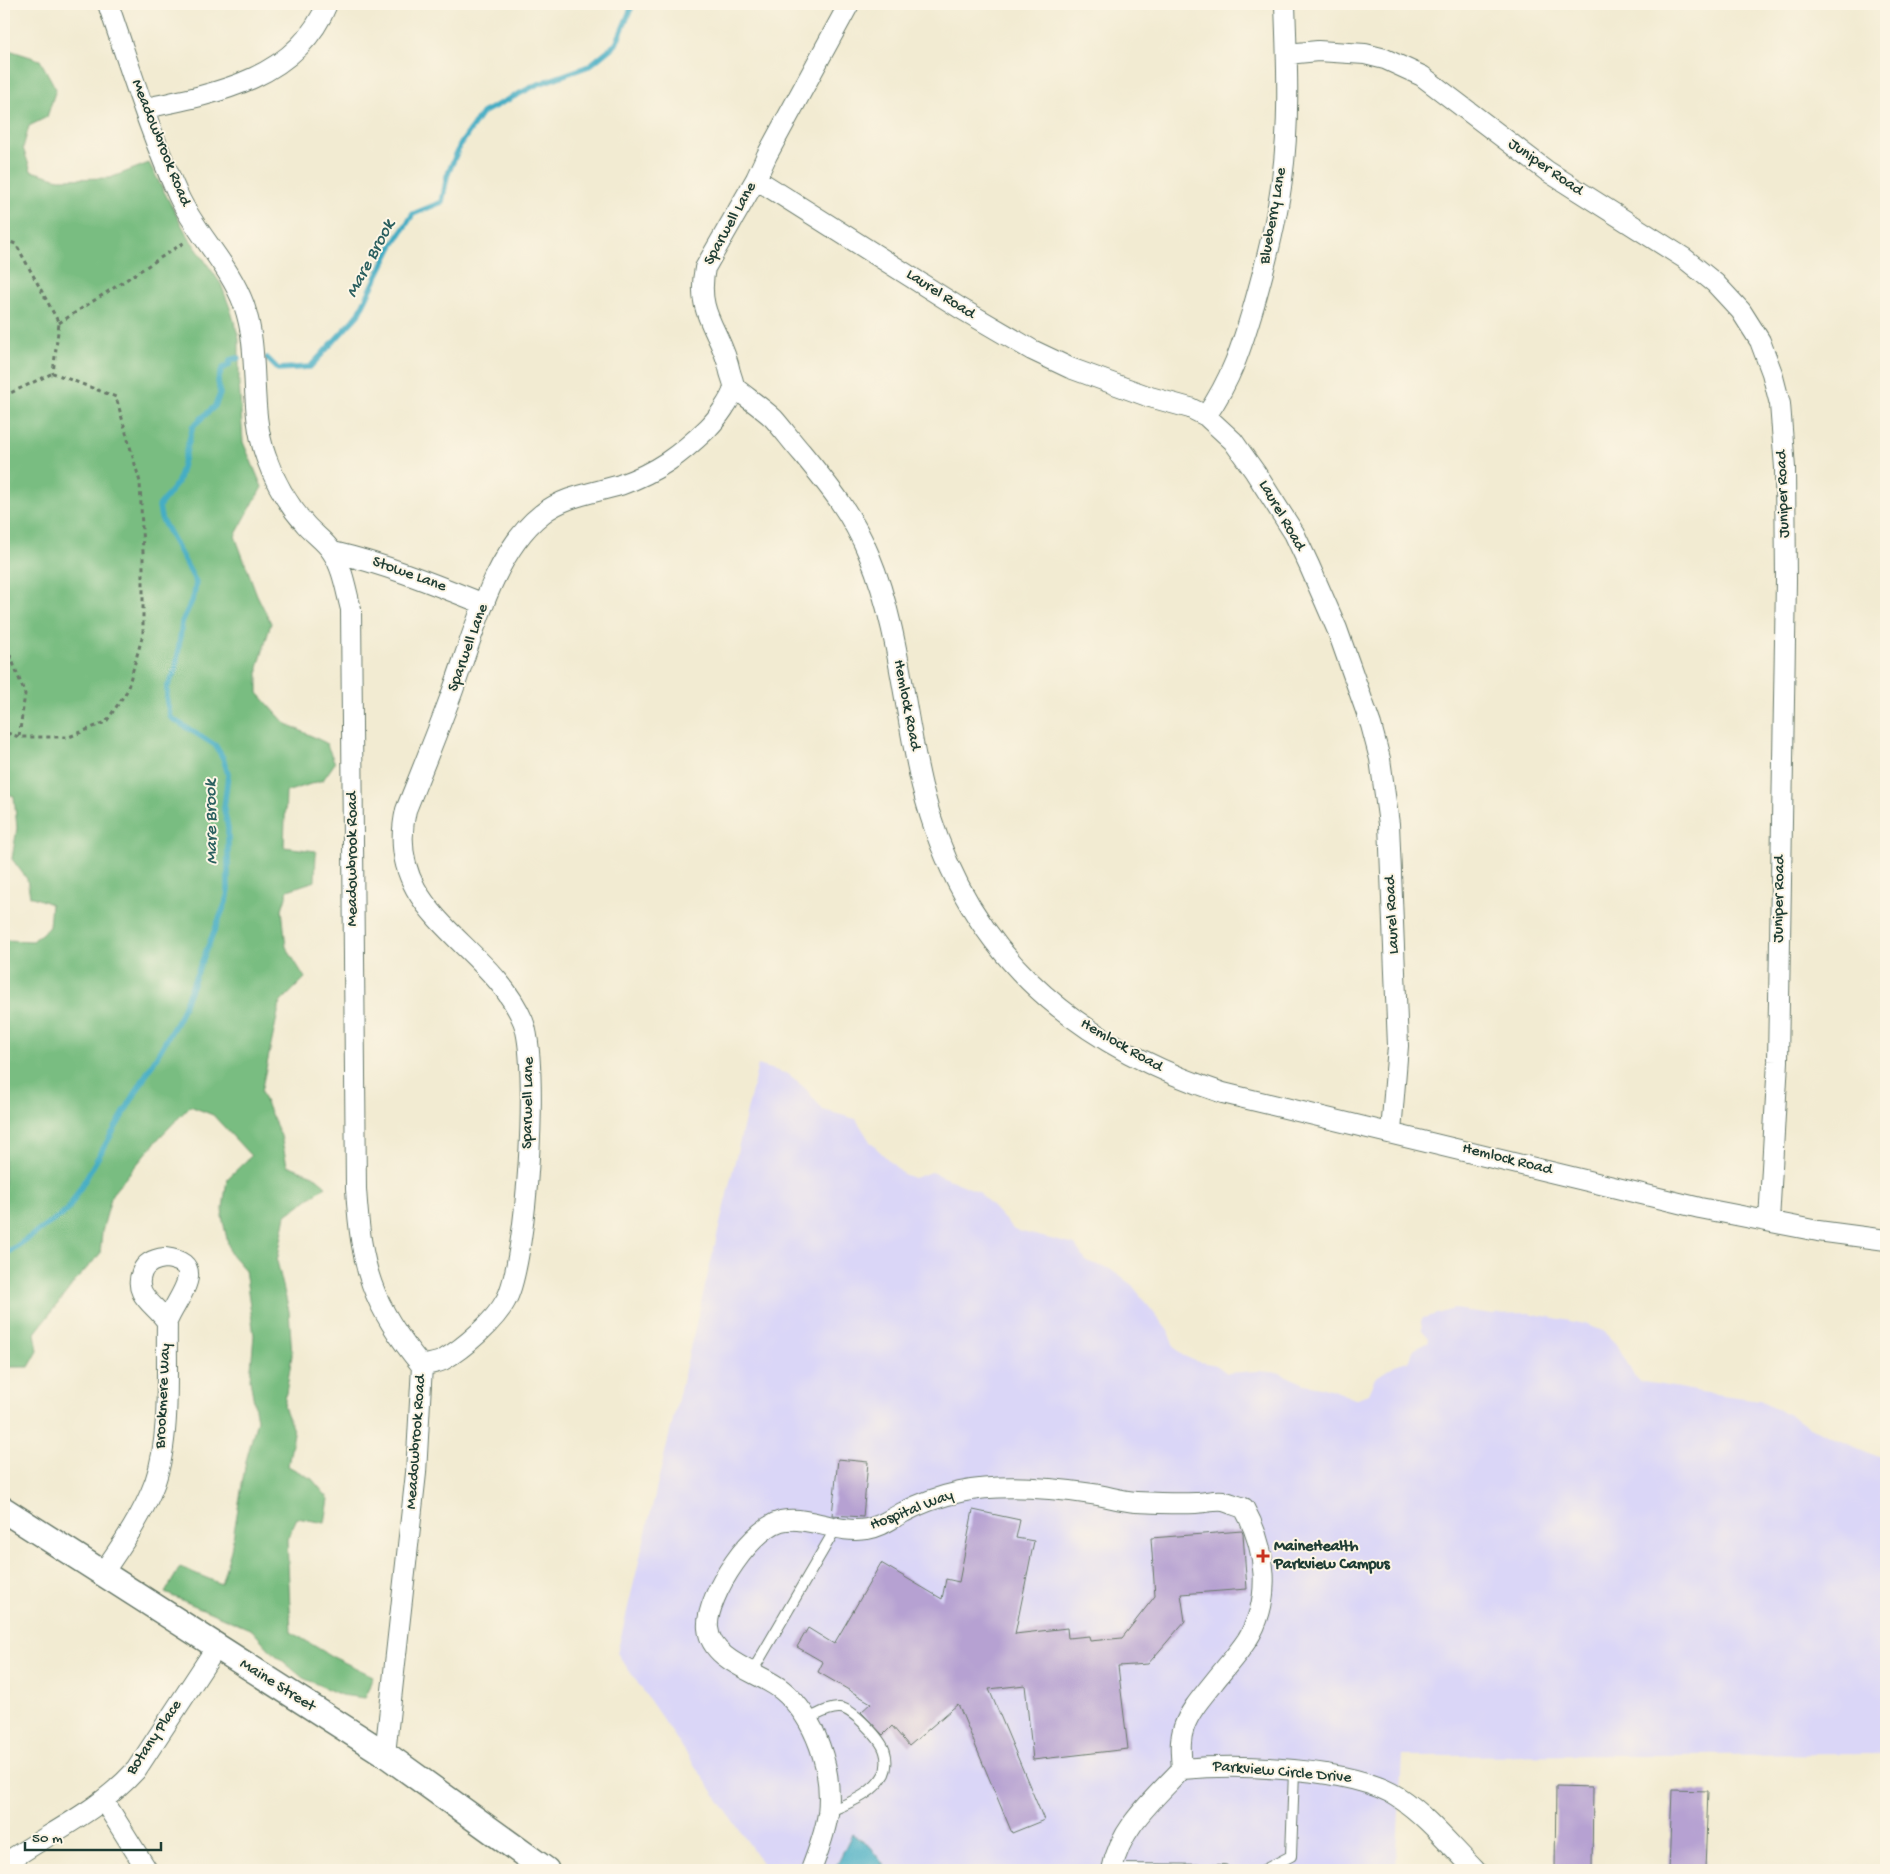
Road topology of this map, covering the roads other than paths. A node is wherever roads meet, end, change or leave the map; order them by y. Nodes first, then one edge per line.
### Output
1 (108, 4) edge
2 (327, 4) edge
3 (849, 4) edge
4 (1285, 4) edge
5 (1287, 54) junction
6 (145, 108) junction
7 (756, 179) junction
8 (734, 387) junction
9 (1206, 416) junction
10 (332, 552) junction
11 (484, 604) junction
12 (1391, 1132) junction
13 (1769, 1221) junction
14 (1886, 1240) edge
15 (167, 1322) dead end
16 (422, 1366) junction
17 (4, 1510) edge
18 (836, 1528) junction
19 (102, 1574) junction
20 (216, 1648) junction
21 (752, 1672) junction
22 (808, 1719) junction
23 (385, 1754) junction
24 (1182, 1769) junction
25 (1294, 1771) junction
26 (104, 1801) junction
27 (828, 1812) junction
28 (4, 1864) edge
29 (1112, 1869) edge
30 (147, 1870) edge
31 (546, 1870) edge
32 (811, 1870) edge
33 (1224, 1870) edge
34 (1264, 1870) edge
35 (1475, 1870) edge

1 - 6 street, Meadowbrook Road
2 - 6 street
3 - 7 street, Sparwell Lane
4 - 5 street, Blueberry Lane
5 - 9 street, Blueberry Lane
5 - 13 street, Juniper Road
6 - 10 street, Meadowbrook Road
7 - 8 street, Sparwell Lane
7 - 9 street, Laurel Road
8 - 11 street, Sparwell Lane
8 - 12 street, Hemlock Road
9 - 12 street, Laurel Road
10 - 11 street, Stowe Lane
10 - 16 street, Meadowbrook Road
11 - 16 street, Sparwell Lane
12 - 13 street, Hemlock Road
13 - 14 street, Hemlock Road
15 - 19 street, Brookmere Way
16 - 23 street, Meadowbrook Road
17 - 19 street, Maine Street
18 - 21 lane
18 - 21 street, Hospital Way
18 - 24 street, Hospital Way
19 - 20 street, Maine Street
20 - 23 street, Maine Street
20 - 26 street, Botany Place
21 - 22 street, Hospital Way
22 - 27 street, Hospital Way
22 - 27 lane
23 - 31 street, Maine Street
24 - 25 street, Parkview Circle Drive
24 - 29 street
25 - 34 lane
25 - 35 street, Parkview Circle Drive
26 - 28 street, Botany Place
26 - 30 street
27 - 32 street, Hospital Way
29 - 33 lane

